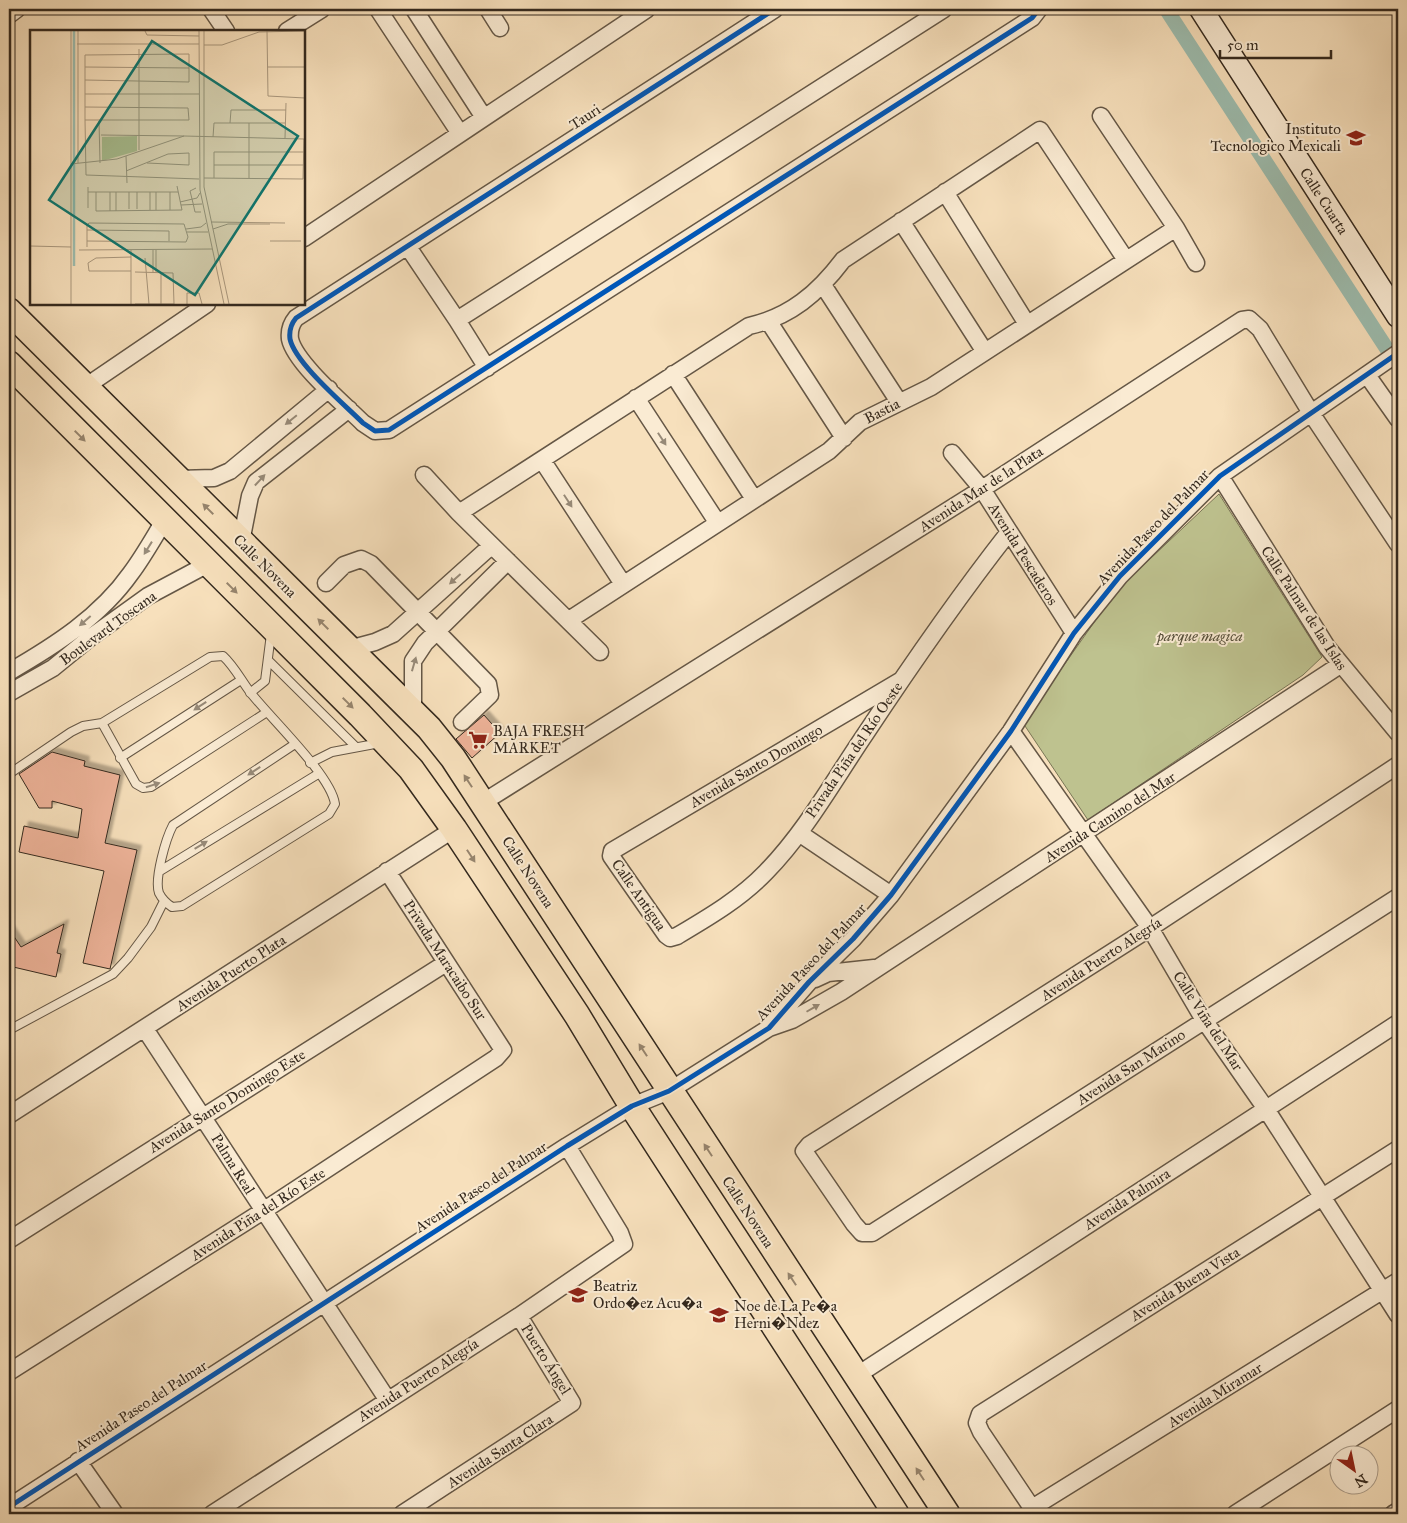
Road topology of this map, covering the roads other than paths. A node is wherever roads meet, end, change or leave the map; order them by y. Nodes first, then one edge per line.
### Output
1 (18, 9) edge
2 (211, 9) edge
3 (322, 9) edge
4 (378, 9) edge
5 (414, 9) edge
6 (488, 9) edge
7 (647, 9) edge
8 (776, 9) edge
9 (944, 9) edge
10 (1038, 9) edge
11 (1201, 9) edge
12 (9, 15) edge
13 (624, 15) edge
14 (500, 28) dead end
15 (225, 30) edge
16 (289, 30) edge
17 (483, 116) junction
18 (1101, 116) dead end
19 (459, 132) junction
20 (944, 192) junction
21 (901, 221) junction
22 (1176, 228) junction
23 (305, 237) edge
24 (408, 247) junction
25 (1126, 260) junction
26 (1196, 263) dead end
27 (824, 285) junction
28 (206, 305) edge
29 (9, 312) edge
30 (1398, 316) edge
31 (457, 320) junction
32 (770, 322) junction
33 (1027, 324) junction
34 (985, 352) junction
35 (1398, 352) edge
36 (9, 364) edge
37 (487, 368) junction
38 (1371, 372) junction
39 (673, 374) junction
40 (85, 387) junction
41 (329, 389) junction
42 (636, 398) junction
43 (900, 402) junction
44 (348, 409) junction
45 (58, 412) junction
46 (1311, 413) junction
47 (1398, 419) edge
48 (844, 438) junction
49 (258, 447) junction
50 (952, 453) dead end
51 (542, 460) junction
52 (275, 466) junction
53 (424, 475) dead end
54 (1220, 476) junction
55 (178, 479) junction
56 (982, 489) junction
57 (754, 499) junction
58 (459, 513) junction
59 (164, 521) junction
60 (717, 522) junction
61 (1008, 532) junction
62 (241, 542) junction
63 (1398, 544) edge
64 (491, 546) junction
65 (508, 561) junction
66 (208, 564) junction
67 (326, 583) dead end
68 (623, 584) junction
69 (111, 597) junction
70 (124, 612) junction
71 (419, 612) junction
72 (569, 620) junction
73 (272, 628) junction
74 (437, 631) junction
75 (1074, 633) junction
76 (349, 649) junction
77 (600, 652) dead end
78 (268, 660) junction
79 (1340, 665) junction
80 (9, 672) edge
81 (242, 680) junction
82 (900, 681) junction
83 (9, 693) edge
84 (250, 693) junction
85 (267, 712) junction
86 (413, 712) junction
87 (462, 722) dead end
88 (102, 723) junction
89 (1011, 731) junction
90 (1398, 733) edge
91 (385, 742) junction
92 (295, 744) junction
93 (356, 747) junction
94 (120, 758) junction
95 (310, 763) junction
96 (1398, 766) edge
97 (9, 774) edge
98 (318, 774) junction
99 (482, 802) junction
100 (454, 829) junction
101 (799, 833) junction
102 (1085, 834) junction
103 (612, 851) joint
104 (160, 871) junction
105 (387, 871) junction
106 (891, 895) junction
107 (1398, 897) edge
108 (164, 901) junction
109 (1150, 928) junction
110 (670, 938) joint
111 (853, 938) junction
112 (446, 963) junction
113 (879, 967) junction
114 (809, 982) junction
115 (1204, 1020) junction
116 (1398, 1023) edge
117 (769, 1028) junction
118 (145, 1029) junction
119 (9, 1030) edge
120 (503, 1050) joint
121 (669, 1090) junction
122 (632, 1106) junction
123 (1266, 1108) junction
124 (9, 1115) edge
125 (203, 1116) junction
126 (567, 1146) junction
127 (1398, 1149) edge
128 (1322, 1198) junction
129 (263, 1212) junction
130 (862, 1233) joint
131 (9, 1240) edge
132 (1398, 1281) edge
133 (1383, 1292) junction
134 (324, 1304) junction
135 (1398, 1315) edge
136 (519, 1316) junction
137 (9, 1372) edge
138 (856, 1376) junction
139 (387, 1399) junction
140 (572, 1403) joint
141 (1398, 1409) edge
142 (78, 1461) junction
143 (9, 1507) edge
144 (1034, 1511) edge
145 (1398, 1511) edge
146 (115, 1514) edge
147 (212, 1514) edge
148 (402, 1514) edge
149 (896, 1514) edge
150 (947, 1514) edge
151 (1235, 1514) edge
152 (1393, 1514) edge

1 - 12 street
2 - 15 street
3 - 16 street
4 - 19 street
5 - 17 street
6 - 14 street
7 - 13 street
8 - 24 street, Tauri
9 - 31 street
10 - 37 street
11 - 30 street, Calle Cuarta
13 - 17 street
17 - 19 street
18 - 22 street
19 - 23 street
20 - 21 street
20 - 25 street
20 - 33 street
21 - 27 street
21 - 34 street
22 - 25 street, Bastia
22 - 26 street
24 - 31 street
24 - 41 street, Tauri
25 - 33 street, Bastia
27 - 32 street
27 - 43 street
28 - 40 street
29 - 40 main road, Calle Novena
31 - 37 street
32 - 39 street
32 - 48 street
33 - 34 street, Bastia
34 - 43 street, Bastia
35 - 38 street, Avenida Paseo del Palmar
36 - 45 main road
37 - 44 street
38 - 46 street, Avenida Paseo del Palmar
38 - 47 street
39 - 42 street
39 - 57 street
40 - 45 main road
40 - 55 main road, Calle Novena
41 - 44 street
41 -> 49 street
42 - 51 street
42 -> 60 street
43 - 48 street, Bastia
44 - 52 street
45 -> 59 main road
46 - 54 street, Avenida Paseo del Palmar
46 - 56 street, Avenida Mar de la Plata
46 - 63 street, Avenida Mar de la Plata
48 - 57 street, Bastia
49 - 52 street
49 - 55 street
50 - 56 street, Avenida Pescaderos
51 - 58 street
51 -> 68 street
62 -> 52 street
53 - 58 street
54 - 75 street, Avenida Paseo del Palmar
54 - 79 street, Calle Palmar de las Islas
62 -> 55 main road, Calle Novena
56 - 61 street, Avenida Pescaderos
56 - 99 street, Avenida Mar de la Plata
57 - 60 street, Bastia
58 - 64 street
59 - 66 main road
59 -> 69 street, Boulevard Toscana
60 - 68 street, Bastia
61 - 75 street, Avenida Pescaderos
61 - 82 street, Privada Piña del Río Oeste
76 -> 62 main road, Calle Novena
64 - 65 street
64 -> 71 street
65 - 72 street
65 - 74 street
66 - 70 street, Boulevard Toscana
66 -> 73 main road
67 - 71 street
68 - 72 street, Bastia
69 - 70 street
69 -> 80 street, Boulevard Toscana
70 - 83 street, Boulevard Toscana
71 - 74 street
71 - 76 street
72 - 77 street
73 - 78 lane
73 -> 91 main road
86 -> 74 street
74 - 87 street
75 - 89 street, Avenida Paseo del Palmar
76 - 86 main road, Calle Novena
78 - 84 lane
78 - 93 lane
79 - 90 street, Calle Palmar de las Islas
79 - 102 street, Avenida Camino del Mar
81 - 84 lane
81 - 88 lane
81 -> 94 lane
82 - 101 street, Privada Piña del Río Oeste
82 - 103 street, Avenida Santo Domingo
84 - 85 lane
85 - 92 lane
94 -> 85 lane
99 -> 86 main road, Calle Novena
88 - 94 lane
88 - 97 lane
89 - 102 street, Calle Viña del Mar
89 - 106 street, Avenida Paseo del Palmar
91 - 93 lane
91 - 100 main road
92 - 95 lane
92 -> 104 lane
93 - 95 lane
95 - 98 lane
96 - 109 street, Avenida Puerto Alegría
104 -> 98 lane
98 - 108 lane
121 -> 99 main road, Calle Novena
100 - 105 street, Avenida Puerto Plata
100 -> 122 main road
101 - 106 street
101 - 110 street, Privada Piña del Río Oeste
102 - 109 street, Calle Viña del Mar
102 - 113 street, Avenida Camino del Mar
103 - 110 street, Calle Antigua
104 - 108 lane
105 - 112 street, Privada Maracaibo Sur
105 - 118 street, Avenida Puerto Plata
106 - 111 street, Avenida Paseo del Palmar
107 - 115 street, Avenida San Marino
108 - 119 lane
109 - 115 street, Calle Viña del Mar
109 - 130 street, Avenida Puerto Alegría
111 - 113 street
111 - 114 street, Avenida Paseo del Palmar
112 - 120 street, Privada Maracaibo Sur
112 - 125 street, Avenida Santo Domingo Este
113 - 114 street, Avenida Camino del Mar
117 -> 113 street, Avenida Camino del Mar
114 - 117 street, Avenida Paseo del Palmar
115 - 123 street, Calle Viña del Mar
115 - 130 street, Avenida San Marino
116 - 123 street, Avenida Palmira
117 - 121 street, Avenida Paseo del Palmar
118 - 124 street, Avenida Puerto Plata
118 - 125 street, Palma Real
120 - 129 street, Avenida Piña del Río Este
121 - 122 street, Avenida Paseo del Palmar
138 -> 121 main road, Calle Novena
122 - 126 street, Avenida Paseo del Palmar
122 - 149 main road
123 - 128 street, Calle Viña del Mar
123 - 138 street, Avenida Palmira
125 - 129 street, Palma Real
125 - 131 street, Avenida Santo Domingo Este
126 - 134 street, Avenida Paseo del Palmar
126 - 136 street, Avenida Puerto Alegría
127 - 128 street, Avenida Buena Vista
128 - 133 street, Calle Viña del Mar
128 - 144 street, Avenida Buena Vista
129 - 134 street, Palma Real
129 - 137 street, Avenida Piña del Río Este
132 - 133 street, Avenida Miramar
133 - 135 street, Calle Viña del Mar
133 - 144 street, Avenida Miramar
134 - 139 street, Palma Real
134 - 142 street, Avenida Paseo del Palmar
136 - 139 street, Avenida Puerto Alegría
136 - 140 street, Puerto Ángel
150 -> 138 main road, Calle Novena
139 - 147 street, Avenida Puerto Alegría
140 - 148 street, Avenida Santa Clara
141 - 151 street
142 - 143 street, Avenida Paseo del Palmar
142 - 146 street
145 - 152 street

